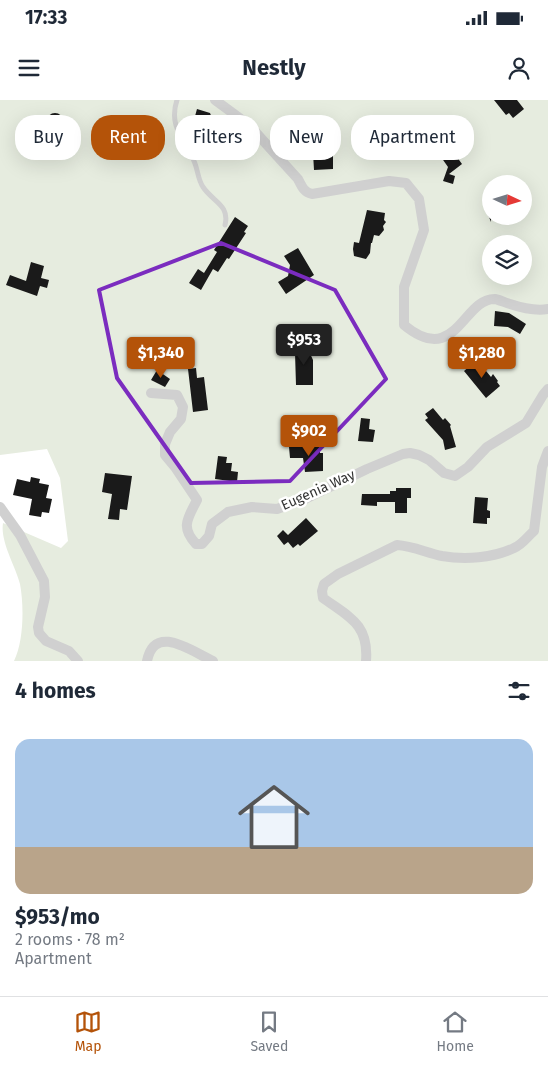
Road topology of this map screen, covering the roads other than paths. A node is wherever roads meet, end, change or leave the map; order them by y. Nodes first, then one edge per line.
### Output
1 (177, 100) edge
2 (215, 100) edge
3 (225, 225) dead end
4 (548, 309) edge
5 (548, 389) edge
6 (151, 393) dead end
7 (548, 450) edge
8 (0, 507) edge
9 (78, 661) edge
10 (146, 661) edge
11 (213, 661) edge
12 (366, 661) edge

1 - 3 lane
2 - 4 street
5 - 6 street, Eugenia Way
7 - 12 street
8 - 9 street
10 - 11 street

